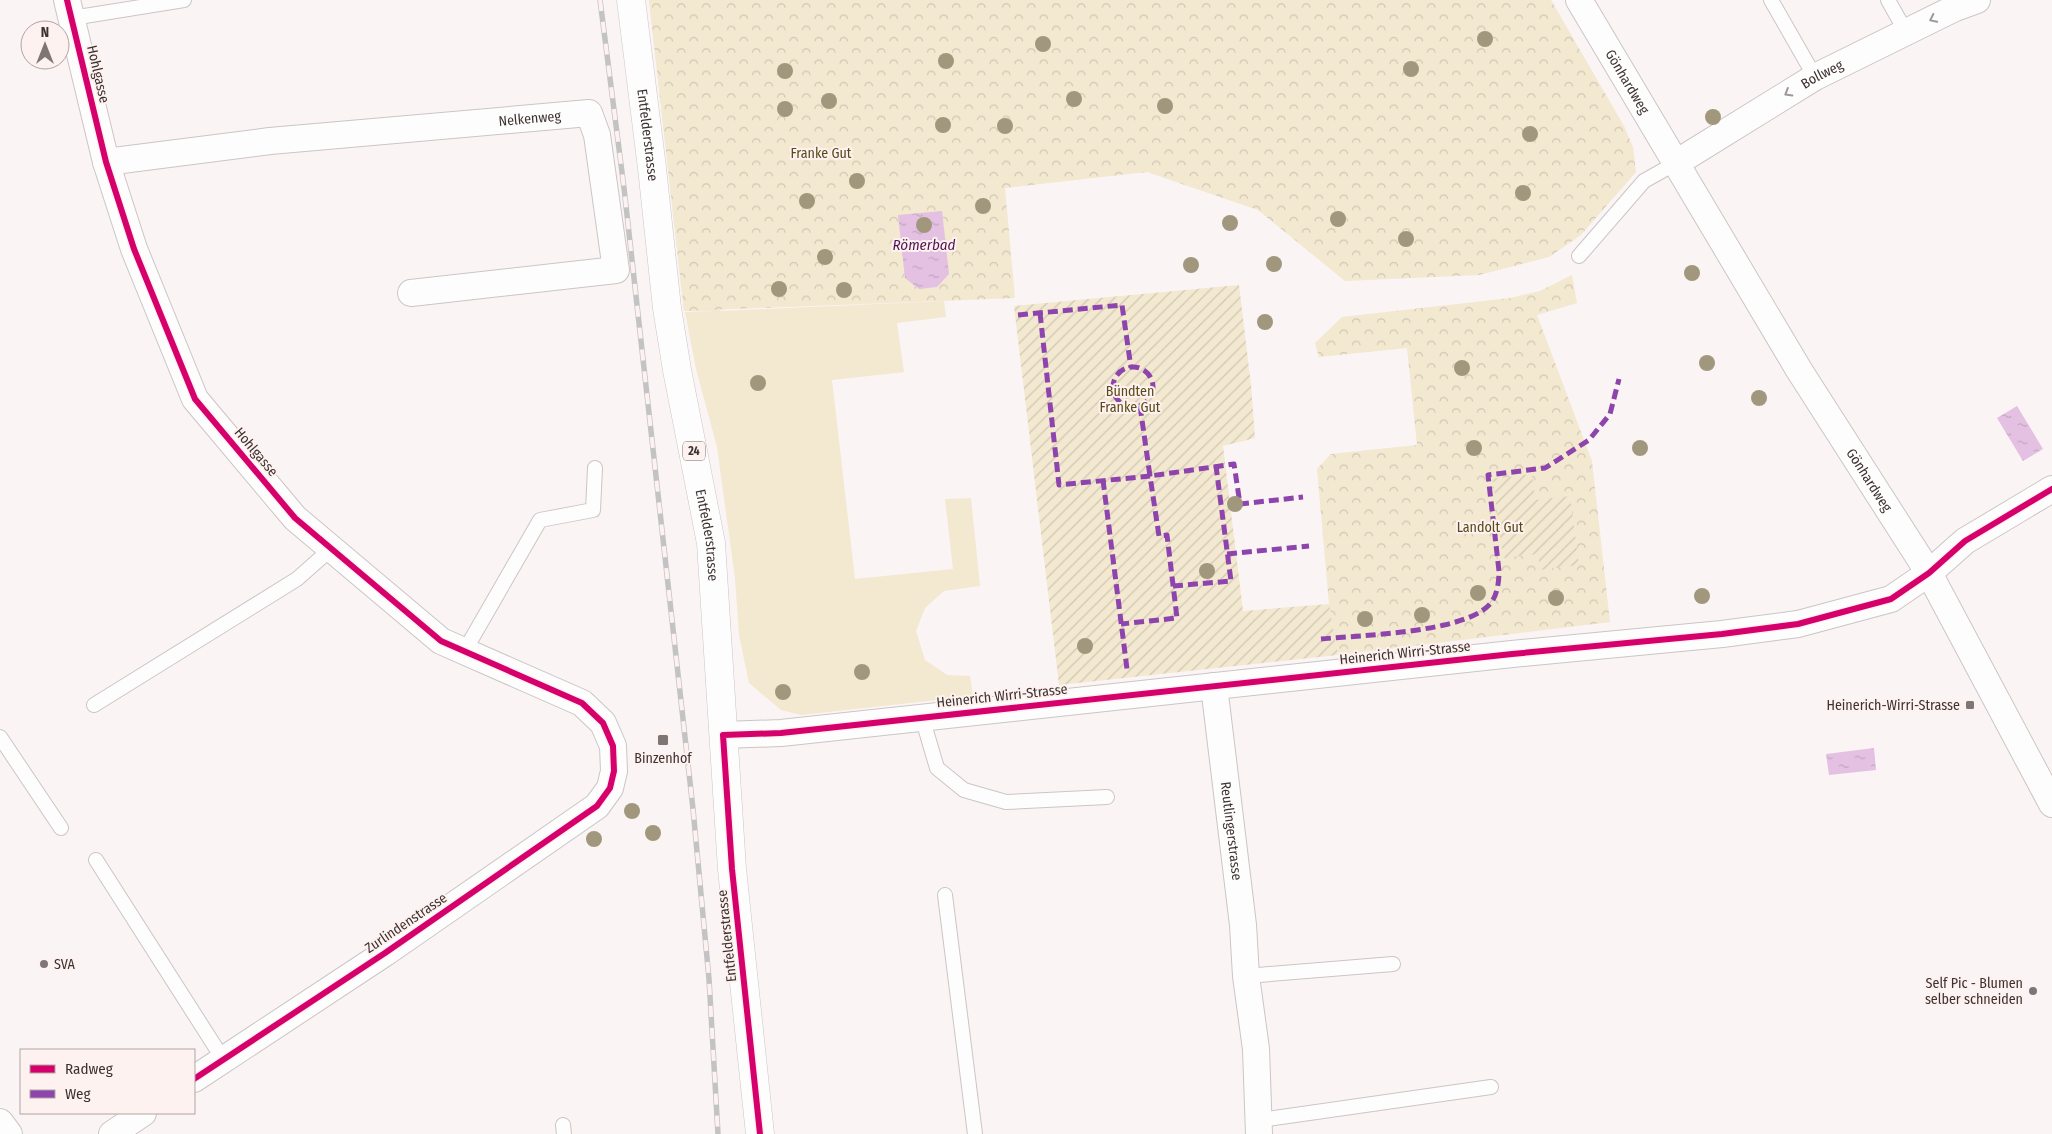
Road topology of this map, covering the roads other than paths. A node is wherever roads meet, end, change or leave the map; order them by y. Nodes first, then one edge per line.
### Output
1 (184, 0) edge
2 (630, 0) edge
3 (1579, 0) edge
4 (1771, 0) edge
5 (1888, 0) edge
6 (1977, 0) edge
7 (70, 9) edge
8 (1906, 32) junction
9 (1815, 77) junction
10 (106, 162) junction
11 (1676, 162) junction
12 (1578, 256) dead end
13 (411, 293) dead end
14 (595, 468) dead end
15 (2052, 489) edge
16 (332, 548) junction
17 (1929, 573) junction
18 (464, 652) junction
19 (1214, 686) junction
20 (94, 705) dead end
21 (922, 718) junction
22 (723, 735) junction
23 (0, 737) edge
24 (614, 771) joint
25 (2050, 796) edge
26 (1107, 797) dead end
27 (60, 828) dead end
28 (96, 860) dead end
29 (945, 895) dead end
30 (1393, 964) dead end
31 (1246, 976) junction
32 (223, 1059) junction
33 (195, 1078) edge
34 (1491, 1087) dead end
35 (142, 1114) edge
36 (0, 1122) edge
37 (1260, 1127) edge
38 (9, 1134) edge
39 (112, 1134) edge
40 (760, 1134) edge
41 (975, 1134) edge

1 - 7 lane
2 - 22 main road, Entfelderstrasse / 24
3 - 11 street, Gönhardweg
4 - 9 lane
5 - 8 lane
6 -> 8 street, Bollweg
7 - 10 street, Hohlgasse
8 - 9 street, Bollweg
9 -> 11 street, Bollweg
10 - 13 street, Nelkenweg
10 - 16 street, Hohlgasse
11 - 12 lane
11 - 17 street, Gönhardweg
14 - 18 lane
15 - 17 street, Heinerich Wirri-Strasse
16 - 18 street, Hohlgasse
16 - 20 lane
17 - 19 street, Heinerich Wirri-Strasse
17 - 25 street, Gönhardweg
18 - 24 street, Hohlgasse
19 - 21 street, Heinerich Wirri-Strasse
19 - 31 street, Reutlingerstrasse
21 - 22 street, Heinerich Wirri-Strasse
21 - 26 lane, Heinerich Wirri-Strasse
22 - 40 main road, Entfelderstrasse / 24
23 - 27 lane
24 - 32 street, Zurlindenstrasse
28 - 32 lane
29 - 41 lane
30 - 31 lane
31 - 37 street, Reutlingerstrasse
32 - 33 street, Zurlindenstrasse
34 - 37 lane, Reutlingerstrasse
35 - 39 street
36 - 38 street

